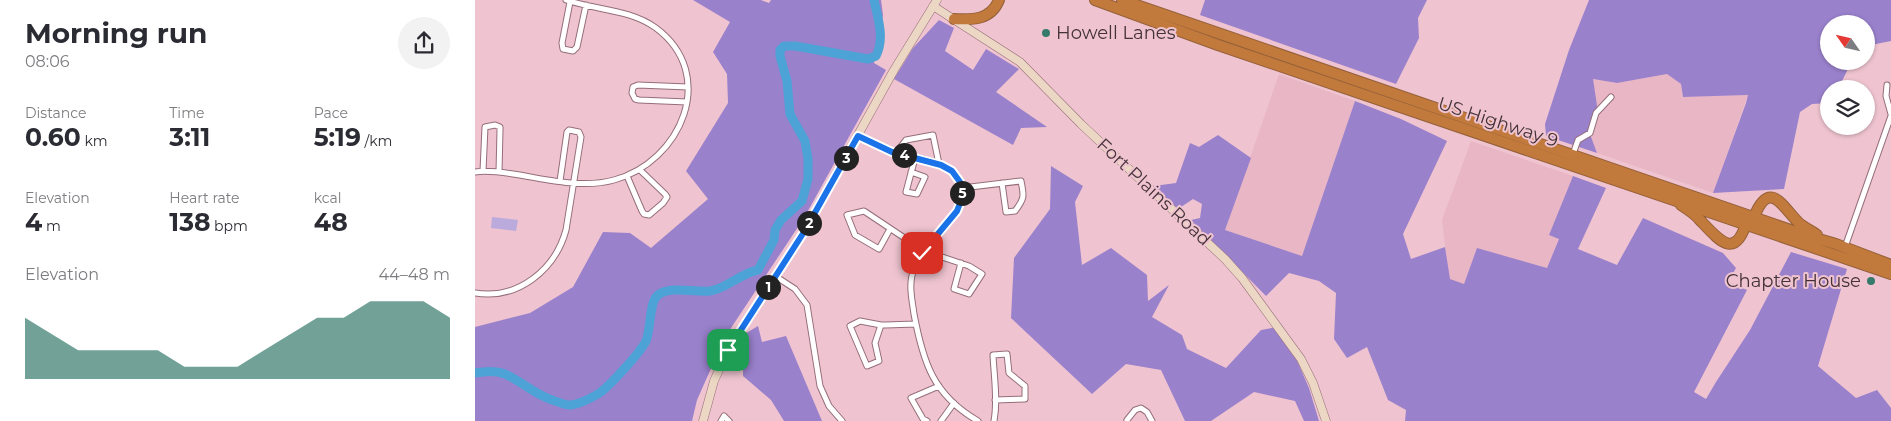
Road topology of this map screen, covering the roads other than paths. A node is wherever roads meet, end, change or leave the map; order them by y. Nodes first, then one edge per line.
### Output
1 (999, 0) edge
2 (1095, 0) edge
3 (1122, 0) edge
4 (568, 1) edge
5 (935, 3) edge
6 (586, 5) junction
7 (954, 19) junction
8 (1887, 86) dead end
9 (687, 87) junction
10 (1611, 97) dead end
11 (687, 102) junction
12 (1891, 115) edge
13 (858, 136) junction
14 (897, 153) junction
15 (1573, 154) junction
16 (915, 158) junction
17 (939, 164) junction
18 (641, 170) junction
19 (483, 171) junction
20 (475, 172) edge
21 (499, 172) junction
22 (911, 172) junction
23 (627, 176) junction
24 (559, 180) junction
25 (573, 183) junction
26 (1002, 183) junction
27 (961, 188) junction
28 (1676, 201) junction
29 (1749, 219) junction
30 (890, 228) junction
31 (1826, 241) junction
32 (1845, 248) junction
33 (924, 251) junction
34 (961, 263) junction
35 (1891, 265) edge
36 (1891, 274) edge
37 (775, 276) junction
38 (475, 293) edge
39 (881, 324) junction
40 (916, 324) junction
41 (939, 386) junction
42 (995, 400) junction
43 (954, 404) junction
44 (1127, 420) edge
45 (703, 421) edge
46 (721, 421) edge
47 (729, 421) edge
48 (842, 421) edge
49 (927, 421) edge
50 (941, 421) edge
51 (978, 421) edge
52 (994, 421) edge
53 (1152, 421) edge
54 (1326, 421) edge

1 - 7 highway
2 - 28 highway, US Highway 9
3 - 15 highway, US Highway 9
4 - 6 street
4 - 6 street
5 - 7 street, Fort Plains Road
5 - 13 street
6 - 9 street
7 - 54 street, Fort Plains Road
8 - 12 street
9 - 11 street
9 - 11 street
10 - 15 street
11 - 18 street
12 - 32 street
13 - 14 street
13 - 37 street
14 - 16 street
14 - 17 street
15 - 29 highway, US Highway 9
16 - 17 street
16 - 22 street
17 - 27 street
18 - 23 street
18 - 23 street
19 - 20 street
19 - 21 street
19 - 21 street
21 - 24 street
22 - 22 street
23 - 25 street
24 - 25 street
24 - 25 street
25 - 38 street
26 - 26 street
26 - 27 street
27 - 33 street
28 - 29 highway, US Highway 9
28 - 29 highway
29 - 31 highway, US Highway 9
29 - 31 highway
29 - 36 highway, US Highway 9
30 - 30 street
30 - 33 street
31 - 32 highway, US Highway 9
32 - 35 highway, US Highway 9
33 - 34 street
33 - 40 street
34 - 34 street
37 - 45 street
37 - 48 street
39 - 39 street
39 - 40 street
40 - 41 street
41 - 43 street
41 - 49 street
42 - 42 street
42 - 52 street
43 - 50 street
43 - 51 street
44 - 53 street
46 - 47 street

